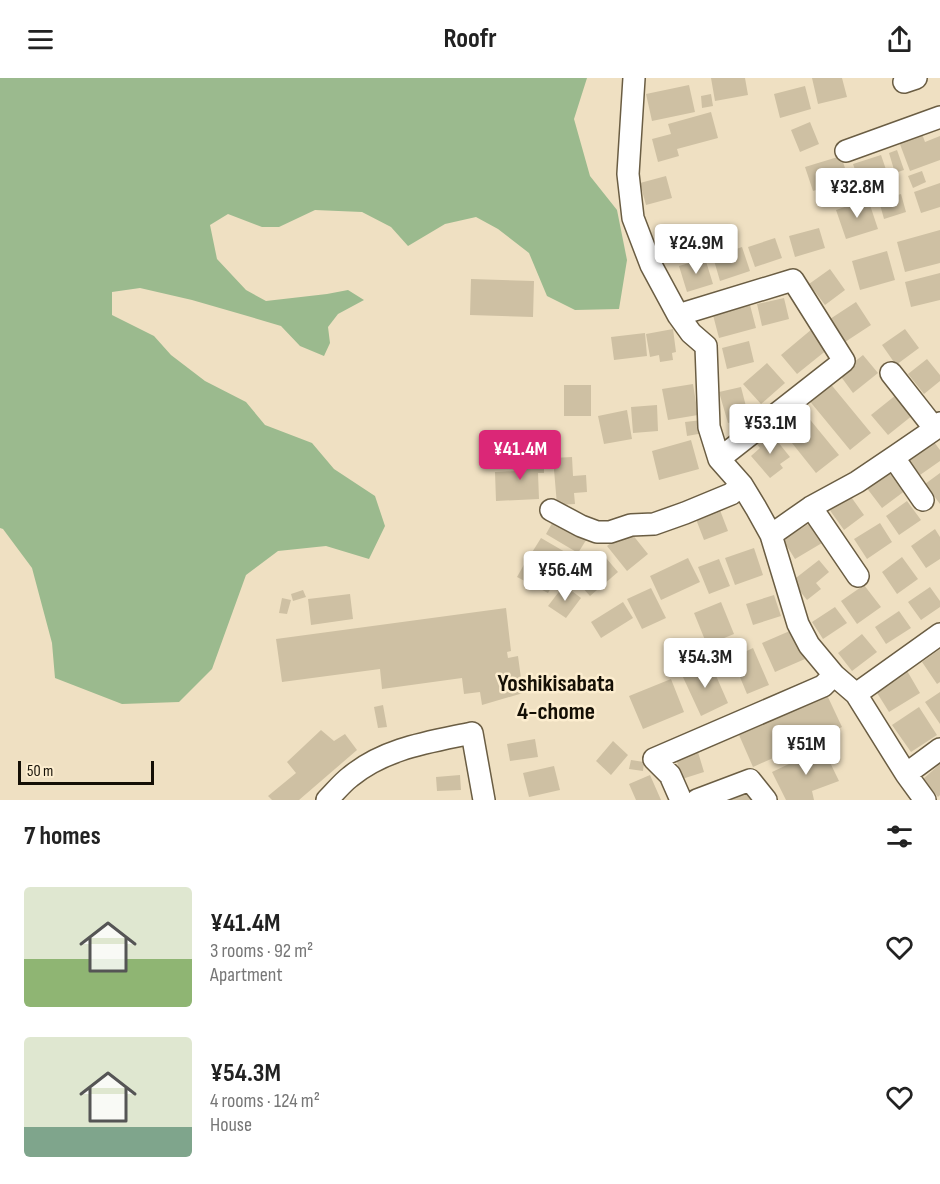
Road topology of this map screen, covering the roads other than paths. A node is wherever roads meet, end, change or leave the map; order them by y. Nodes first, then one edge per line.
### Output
1 (634, 78) edge
2 (940, 117) edge
3 (846, 151) dead end
4 (678, 315) junction
5 (891, 373) dead end
6 (937, 426) edge
7 (894, 458) junction
8 (719, 459) junction
9 (742, 485) junction
10 (923, 500) dead end
11 (811, 507) junction
12 (551, 510) dead end
13 (771, 535) junction
14 (858, 576) dead end
15 (940, 634) edge
16 (834, 675) junction
17 (856, 694) junction
18 (940, 749) edge
19 (906, 774) junction
20 (327, 800) edge
21 (484, 800) edge
22 (681, 800) edge
23 (697, 800) edge
24 (766, 800) edge
25 (925, 800) edge

1 - 4 street
2 - 3 street
4 - 8 street
4 - 8 street
5 - 6 street
6 - 7 street
7 - 10 street
7 - 11 street
8 - 9 street
9 - 12 street
9 - 13 street
11 - 13 street
11 - 14 street
13 - 16 street
15 - 17 street
16 - 17 street
16 - 22 street
17 - 19 street
18 - 19 street
19 - 25 street
20 - 21 street
23 - 24 street

